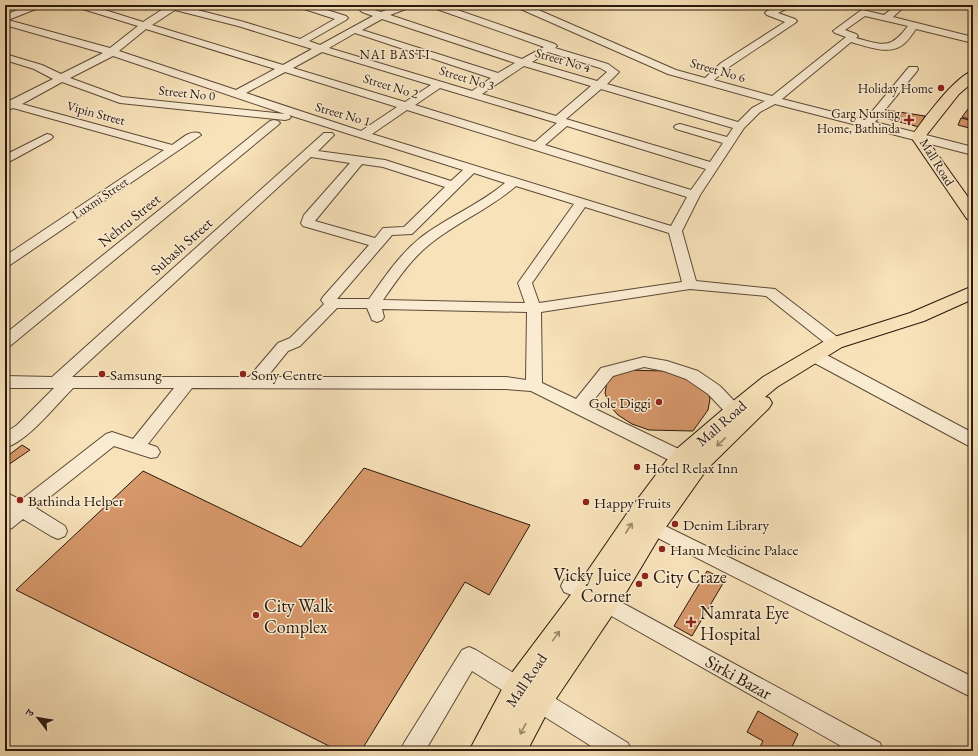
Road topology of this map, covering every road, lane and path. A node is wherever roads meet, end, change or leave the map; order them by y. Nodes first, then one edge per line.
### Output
1 (38, 5) edge
2 (79, 5) edge
3 (300, 5) edge
4 (378, 5) edge
5 (408, 5) edge
6 (434, 5) edge
7 (544, 5) edge
8 (788, 5) edge
9 (901, 5) edge
10 (170, 6) edge
11 (524, 7) edge
12 (354, 14) junction
13 (380, 16) junction
14 (5, 18) edge
15 (886, 18) junction
16 (5, 22) edge
17 (145, 25) junction
18 (914, 25) junction
19 (354, 30) junction
20 (849, 39) junction
21 (973, 40) edge
22 (301, 42) junction
23 (321, 48) junction
24 (548, 49) junction
25 (112, 52) junction
26 (5, 57) edge
27 (524, 63) junction
28 (284, 68) junction
29 (913, 69) dead end
30 (973, 75) edge
31 (499, 77) junction
32 (60, 78) junction
33 (707, 81) junction
34 (439, 84) junction
35 (973, 84) edge
36 (599, 85) junction
37 (237, 94) junction
38 (474, 94) junction
39 (774, 100) junction
40 (8, 106) edge
41 (406, 106) junction
42 (315, 120) junction
43 (561, 121) junction
44 (274, 123) dead end
45 (868, 124) junction
46 (740, 126) junction
47 (680, 127) dead end
48 (328, 134) dead end
49 (364, 134) junction
50 (195, 135) dead end
51 (47, 137) dead end
52 (925, 138) junction
53 (730, 142) junction
54 (537, 146) junction
55 (173, 149) junction
56 (973, 151) edge
57 (308, 153) junction
58 (5, 160) edge
59 (359, 160) junction
60 (712, 167) junction
61 (472, 168) junction
62 (515, 181) junction
63 (454, 186) junction
64 (694, 195) junction
65 (973, 195) edge
66 (582, 202) junction
67 (973, 216) edge
68 (675, 231) junction
69 (378, 243) junction
70 (5, 262) edge
71 (690, 285) junction
72 (973, 292) edge
73 (333, 303) junction
74 (973, 304) edge
75 (534, 308) junction
76 (375, 311) junction
77 (5, 342) edge
78 (826, 353) junction
79 (5, 382) edge
80 (62, 382) junction
81 (187, 382) junction
82 (253, 383) junction
83 (534, 386) junction
84 (578, 408) junction
85 (734, 411) junction
86 (973, 441) edge
87 (5, 442) edge
88 (681, 458) junction
89 (5, 499) edge
90 (22, 509) junction
91 (5, 523) edge
92 (653, 527) junction
93 (58, 531) dead end
94 (588, 594) junction
95 (973, 688) edge
96 (529, 694) junction
97 (412, 751) edge
98 (483, 751) edge
99 (512, 751) edge
100 (620, 751) edge
101 (872, 751) edge

1 - 14 street
2 - 17 street, Street No 2
3 - 12 street, Street No 4
4 - 12 street
5 - 13 street
6 - 24 street
7 - 11 street
8 - 33 street
9 - 15 street
10 - 17 street
10 - 22 street, Street No 3
11 - 33 street, Street No 6
12 - 13 street, Street No 4
12 - 22 street
13 - 19 street
13 - 27 street, Street No 4
15 - 18 street
15 - 20 street
16 - 25 street, Street No 1
17 - 25 street
17 - 28 street, Street No 2
18 - 20 street
18 - 21 street
19 - 23 street
19 - 31 street
20 - 39 street
22 - 23 street, Street No 3
23 - 28 street
23 - 34 street, Street No 3
24 - 27 street
24 - 36 street
25 - 32 street
25 - 37 street, Street No 1
26 - 32 street, Street No 0
27 - 31 street
27 - 36 street, Street No 4
28 - 37 street
28 - 41 street, Street No 2
29 - 45 street
30 - 52 main road, Mall Road
31 - 38 street
32 - 40 street
32 - 42 street, Street No 0
33 - 39 street, Street No 6
34 - 38 street, Street No 3
34 - 41 street
35 - 52 main road
36 - 43 street
36 - 46 street, Street No 4
37 - 42 street, Street No 1
38 - 43 street, Street No 3
39 - 45 street, Street No 6
39 - 46 street
40 - 55 street, Vipin Street
41 - 49 street
41 - 54 street, Street No 2
42 - 49 street, Street No 1
43 - 54 street
43 - 60 street, Street No 3
44 - 77 street, Nehru Street
45 - 52 street, Street No 6
46 - 53 street
47 - 53 street
48 - 57 street, Subash Street
49 - 61 street, Street No 1
50 - 55 street, Luxmi Street
51 - 58 street
52 - 56 street, Street No 6
52 - 65 main road
52 - 67 main road, Mall Road
53 - 60 street
54 - 64 street, Street No 2
55 - 70 street, Luxmi Street
57 - 59 street
57 - 80 street, Subash Street
59 - 63 street
59 - 69 street
60 - 64 street
61 - 62 street, Street No 1
61 - 63 street
62 - 66 street, Street No 1
62 - 76 street
63 - 69 street
64 - 68 street
66 - 68 street, Street No 1
66 - 75 street
68 - 71 street
69 - 73 street
71 - 75 street
71 - 78 street
72 - 78 main road, Mall Road
73 - 76 street
73 - 82 street
74 - 78 main road
75 - 76 street
75 - 83 street
78 - 85 main road, Mall Road
78 - 86 street
78 -> 92 main road
79 - 80 street
80 - 81 street
80 - 87 street, Subash Street
81 - 82 street
81 - 90 street
82 - 83 street
83 - 84 street
84 - 85 street
84 - 88 street
85 - 88 main road, Mall Road
94 -> 88 main road, Mall Road
89 - 90 street
90 - 91 street
90 - 93 street
92 - 94 main road
92 - 95 street
94 - 96 main road
94 - 101 street, Sirki Bazar
96 - 97 street
96 - 98 main road, Mall Road
96 -> 99 main road
96 - 100 street

